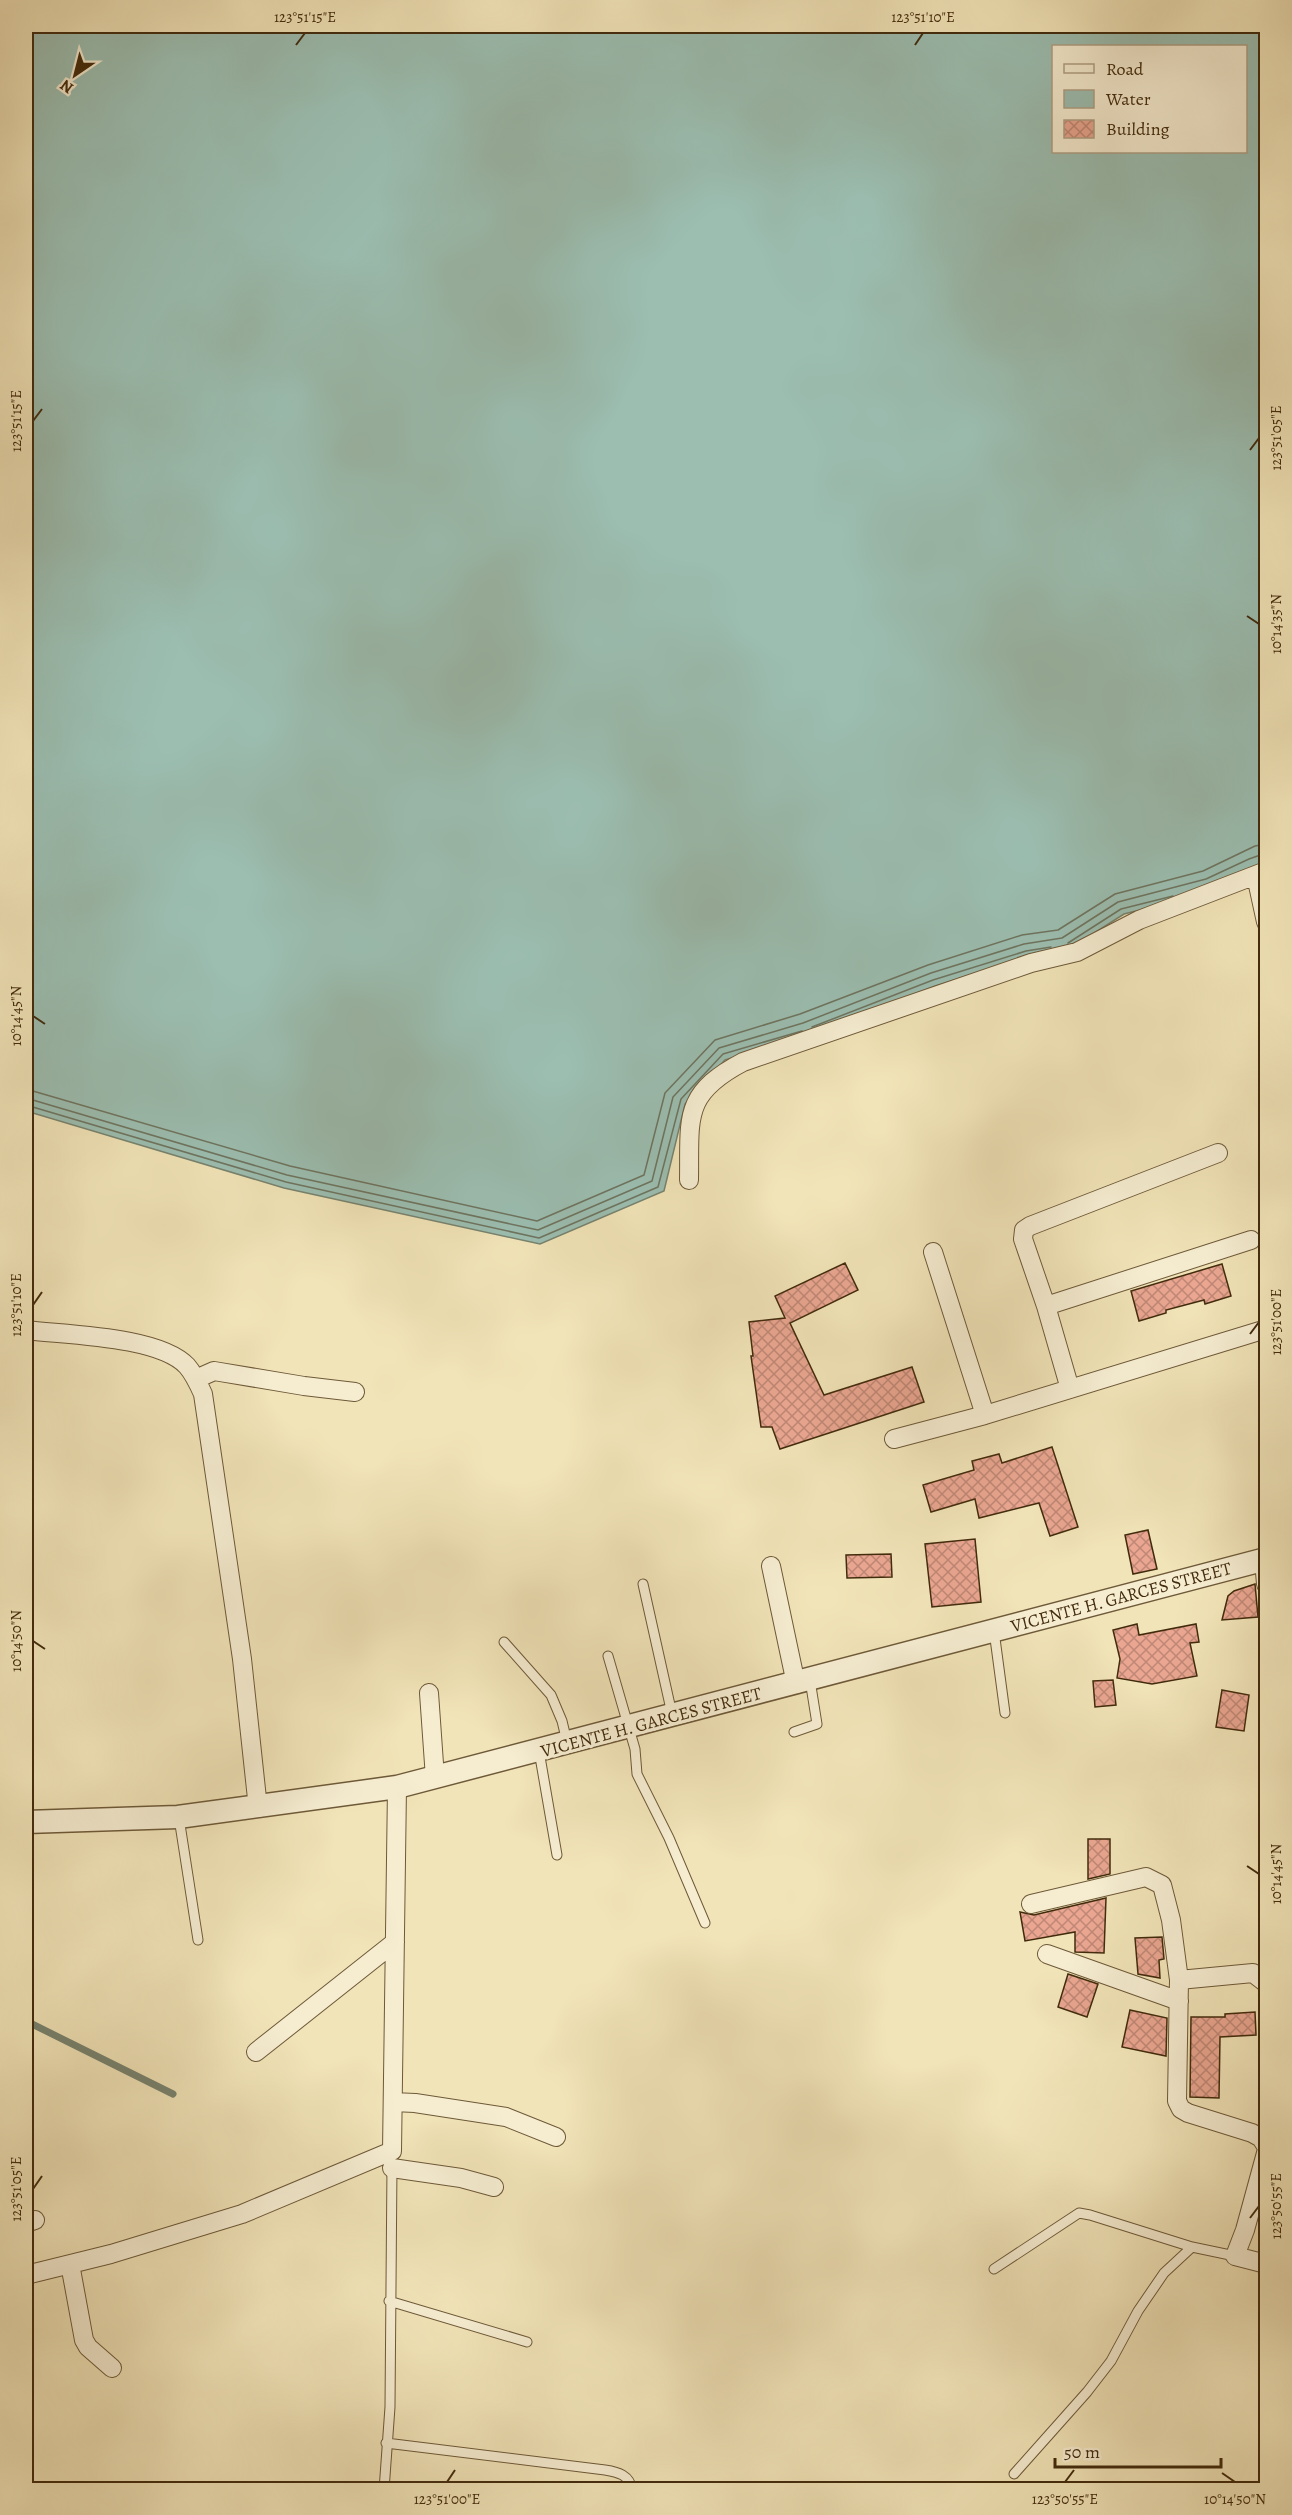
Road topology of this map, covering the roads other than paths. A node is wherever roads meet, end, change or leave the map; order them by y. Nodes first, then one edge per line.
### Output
1 (1261, 874) edge
2 (1266, 922) edge
3 (1218, 1153) dead end
4 (689, 1180) dead end
5 (1251, 1240) dead end
6 (933, 1252) dead end
7 (1046, 1306) junction
8 (1266, 1329) edge
9 (26, 1330) edge
10 (196, 1379) junction
11 (1070, 1389) junction
12 (355, 1392) dead end
13 (985, 1415) junction
14 (894, 1439) dead end
15 (1265, 1559) edge
16 (771, 1566) dead end
17 (643, 1584) dead end
18 (1266, 1584) edge
19 (994, 1631) junction
20 (504, 1642) dead end
21 (608, 1656) dead end
22 (803, 1682) junction
23 (429, 1694) dead end
24 (1005, 1713) dead end
25 (672, 1716) junction
26 (628, 1728) junction
27 (794, 1732) dead end
28 (568, 1744) junction
29 (539, 1751) junction
30 (435, 1778) junction
31 (397, 1787) junction
32 (258, 1808) junction
33 (178, 1817) junction
34 (26, 1822) edge
35 (557, 1855) dead end
36 (1031, 1904) dead end
37 (705, 1923) dead end
38 (198, 1940) dead end
39 (395, 1942) junction
40 (1047, 1954) dead end
41 (1179, 1980) junction
42 (1266, 1983) edge
43 (1179, 2001) junction
44 (256, 2052) dead end
45 (393, 2102) junction
46 (556, 2137) dead end
47 (1266, 2146) edge
48 (1266, 2153) edge
49 (392, 2160) junction
50 (494, 2187) dead end
51 (1192, 2247) junction
52 (1235, 2256) junction
53 (70, 2264) junction
54 (1266, 2264) edge
55 (994, 2270) dead end
56 (26, 2275) edge
57 (389, 2301) junction
58 (527, 2342) dead end
59 (112, 2368) dead end
60 (386, 2443) junction
61 (1014, 2474) dead end
62 (384, 2490) edge
63 (632, 2490) edge

1 - 2 street
1 - 4 street
3 - 7 street
5 - 7 street
6 - 13 street
7 - 11 street
8 - 11 street
9 - 10 street
10 - 12 street
10 - 32 street
11 - 13 street
13 - 14 street
15 - 18 street
15 - 19 street, VICENTE H. GARCES STREET
16 - 22 street
17 - 25 lane
19 - 22 street, VICENTE H. GARCES STREET
19 - 24 lane
20 - 28 lane
21 - 26 lane
22 - 25 street, VICENTE H. GARCES STREET
22 - 27 lane
23 - 30 street
25 - 26 street, VICENTE H. GARCES STREET
26 - 28 street, VICENTE H. GARCES STREET
26 - 37 lane
28 - 29 street, VICENTE H. GARCES STREET
29 - 30 street, VICENTE H. GARCES STREET
29 - 35 lane
30 - 31 street, VICENTE H. GARCES STREET
31 - 32 street, VICENTE H. GARCES STREET
31 - 39 street
32 - 33 street, VICENTE H. GARCES STREET
33 - 34 street, VICENTE H. GARCES STREET
33 - 38 lane
36 - 41 street
39 - 44 street
39 - 45 street
40 - 43 street
41 - 42 street
41 - 43 street
43 - 47 street
45 - 46 street
45 - 49 street
48 - 52 street
49 - 50 street
49 - 53 street
49 - 57 lane
51 - 52 lane
51 - 55 lane
51 - 61 lane
52 - 54 street
53 - 56 street
53 - 59 street
57 - 58 lane
57 - 60 lane
60 - 62 lane
60 - 63 lane

